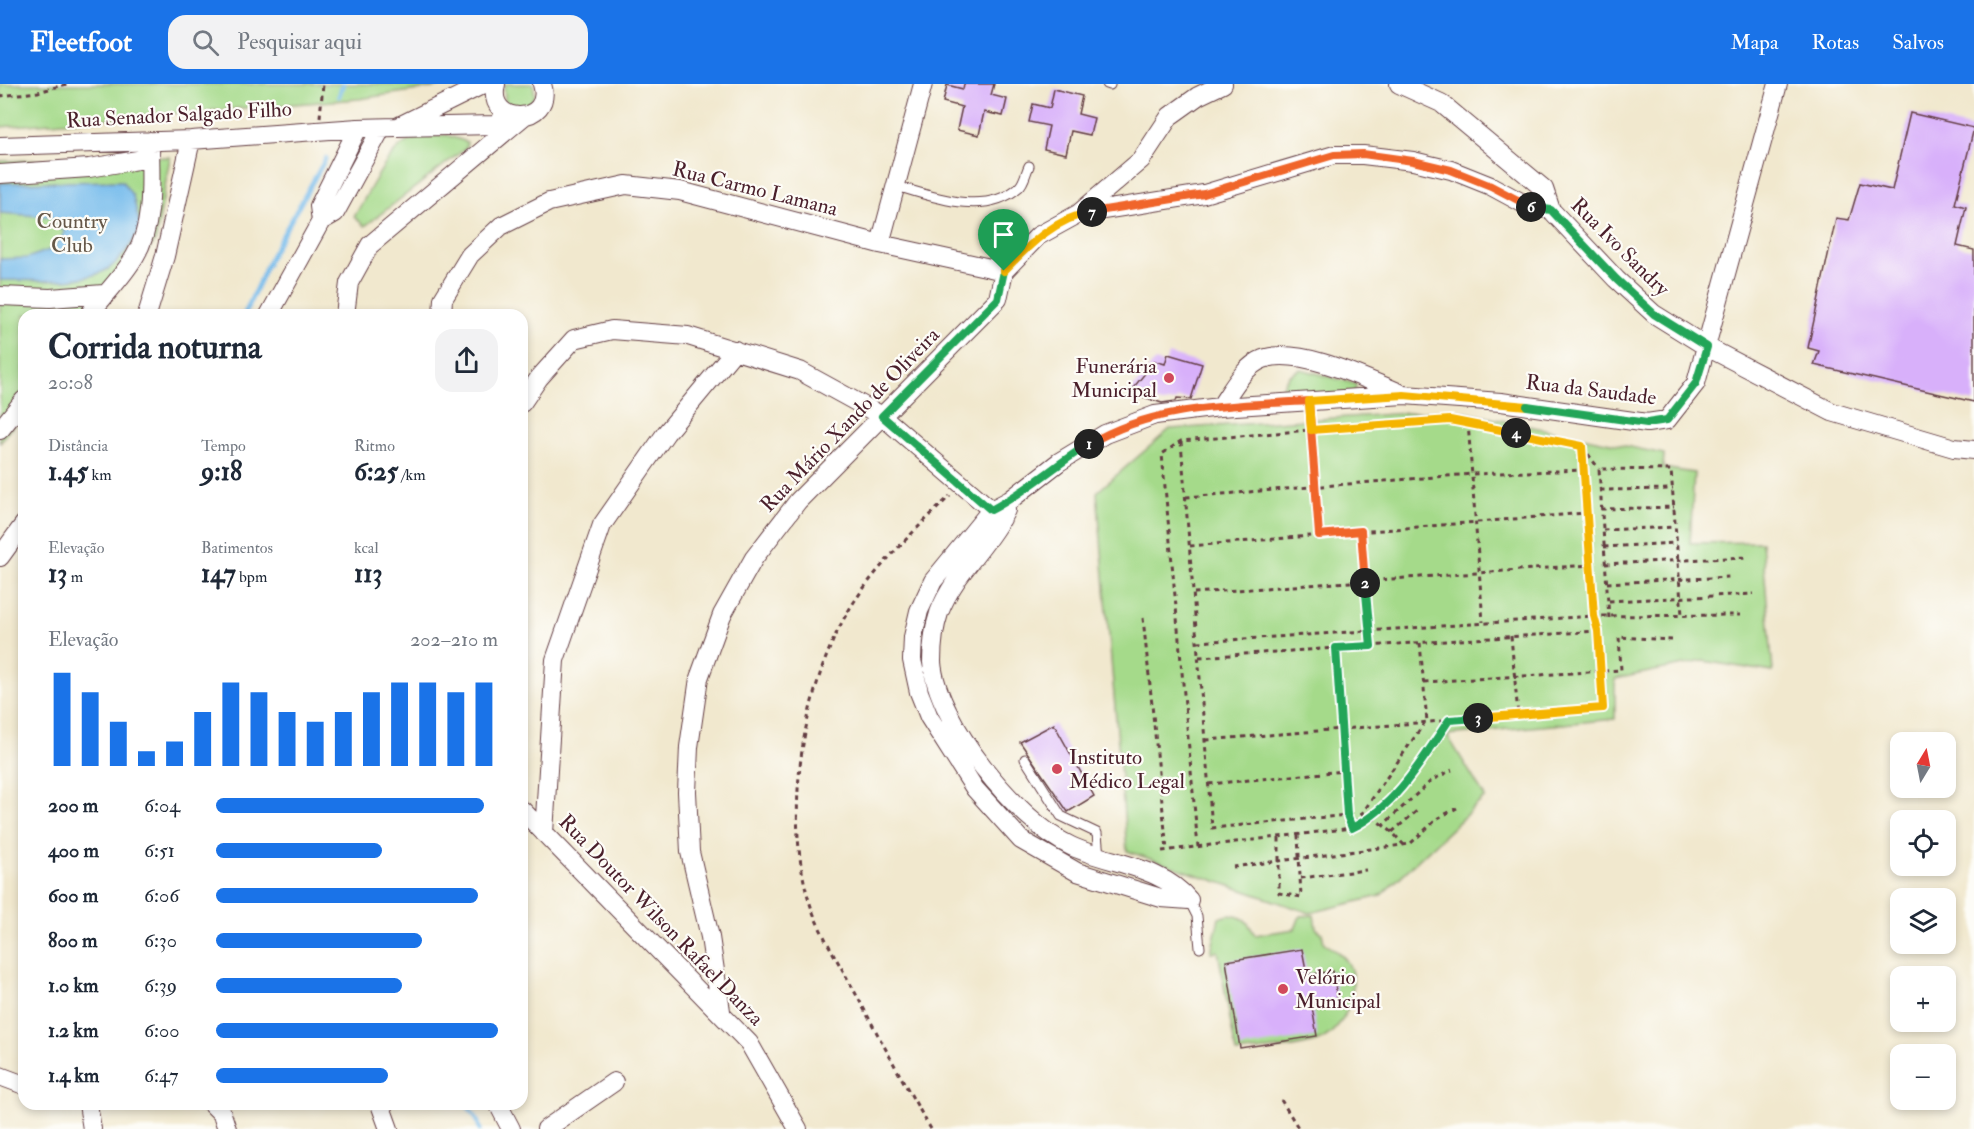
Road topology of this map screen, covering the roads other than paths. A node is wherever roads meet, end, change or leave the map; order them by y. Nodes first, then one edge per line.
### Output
1 (484, 84) edge
2 (496, 84) edge
3 (542, 84) edge
4 (923, 84) edge
5 (1223, 84) edge
6 (1399, 84) edge
7 (1778, 84) edge
8 (517, 116) junction
9 (358, 128) junction
10 (389, 128) junction
11 (191, 140) junction
12 (0, 146) edge
13 (150, 149) junction
14 (1029, 166) dead end
15 (0, 174) edge
16 (897, 186) junction
17 (1551, 210) junction
18 (1078, 214) junction
19 (321, 221) junction
20 (880, 244) junction
21 (1004, 271) junction
22 (104, 294) junction
23 (0, 296) edge
24 (93, 309) edge
25 (149, 309) edge
26 (273, 309) edge
27 (346, 309) edge
28 (442, 309) edge
29 (1707, 347) junction
30 (735, 350) junction
31 (528, 394) edge
32 (1404, 395) junction
33 (1220, 406) junction
34 (18, 407) edge
35 (882, 416) junction
36 (0, 429) edge
37 (1974, 450) edge
38 (997, 515) junction
39 (18, 532) edge
40 (0, 557) edge
41 (1025, 759) dead end
42 (528, 816) edge
43 (544, 833) junction
44 (1099, 857) junction
45 (1164, 879) junction
46 (1161, 898) junction
47 (1190, 900) junction
48 (1200, 948) dead end
49 (721, 1011) junction
50 (0, 1076) edge
51 (614, 1082) dead end
52 (18, 1083) edge
53 (89, 1110) edge
54 (218, 1110) edge
55 (382, 1110) edge
56 (501, 1110) edge
57 (92, 1129) edge
58 (227, 1129) edge
59 (389, 1129) edge
60 (511, 1129) edge
61 (546, 1129) edge
62 (798, 1129) edge

1 - 10 street
2 - 8 street
3 - 8 street
4 - 16 street
5 - 18 street
6 - 17 street, Rua Ivo Sandry
7 - 29 street, Rua da Saudade
8 - 10 street, Rua Senador Salgado Filho
8 - 27 street
9 - 10 street, Rua Senador Salgado Filho
9 - 11 street, Rua Senador Salgado Filho
9 - 19 street
10 - 19 street
11 - 13 street, Rua Senador Salgado Filho
11 - 25 street
12 - 13 street, Rua Senador Salgado Filho
13 - 15 street
13 - 22 street
14 - 16 lane
16 - 20 street
17 - 18 street
17 - 29 street, Rua Ivo Sandry
18 - 21 street
19 - 26 street
20 - 21 street, Rua Carmo Lamana
20 - 28 street, Rua Carmo Lamana
21 - 35 street, Rua Mário Xando de Oliveira
22 - 23 street
22 - 24 street
29 - 32 street, Rua da Saudade
29 - 37 street, Rua Ivo Sandry
30 - 31 street
30 - 35 street
30 - 43 street
32 - 33 street, Rua da Saudade
32 - 33 street, Rua da Saudade
33 - 38 street, Rua da Saudade
34 - 36 street
35 - 38 street
35 - 49 street, Rua Mário Xando de Oliveira
38 - 44 street, Rua da Saudade
38 - 46 street, Rua da Saudade
39 - 40 street
41 - 44 lane
42 - 43 street, Rua Doutor Wilson Rafael Danza
43 - 49 street, Rua Doutor Wilson Rafael Danza
44 - 45 street, Rua da Saudade
45 - 46 lane
45 - 47 street, Rua da Saudade
46 - 47 street, Rua da Saudade
47 - 48 lane
49 - 62 street, Rua Doutor Wilson Rafael Danza
50 - 52 street
51 - 61 street
53 - 57 street
54 - 58 street
55 - 59 street
56 - 60 street

